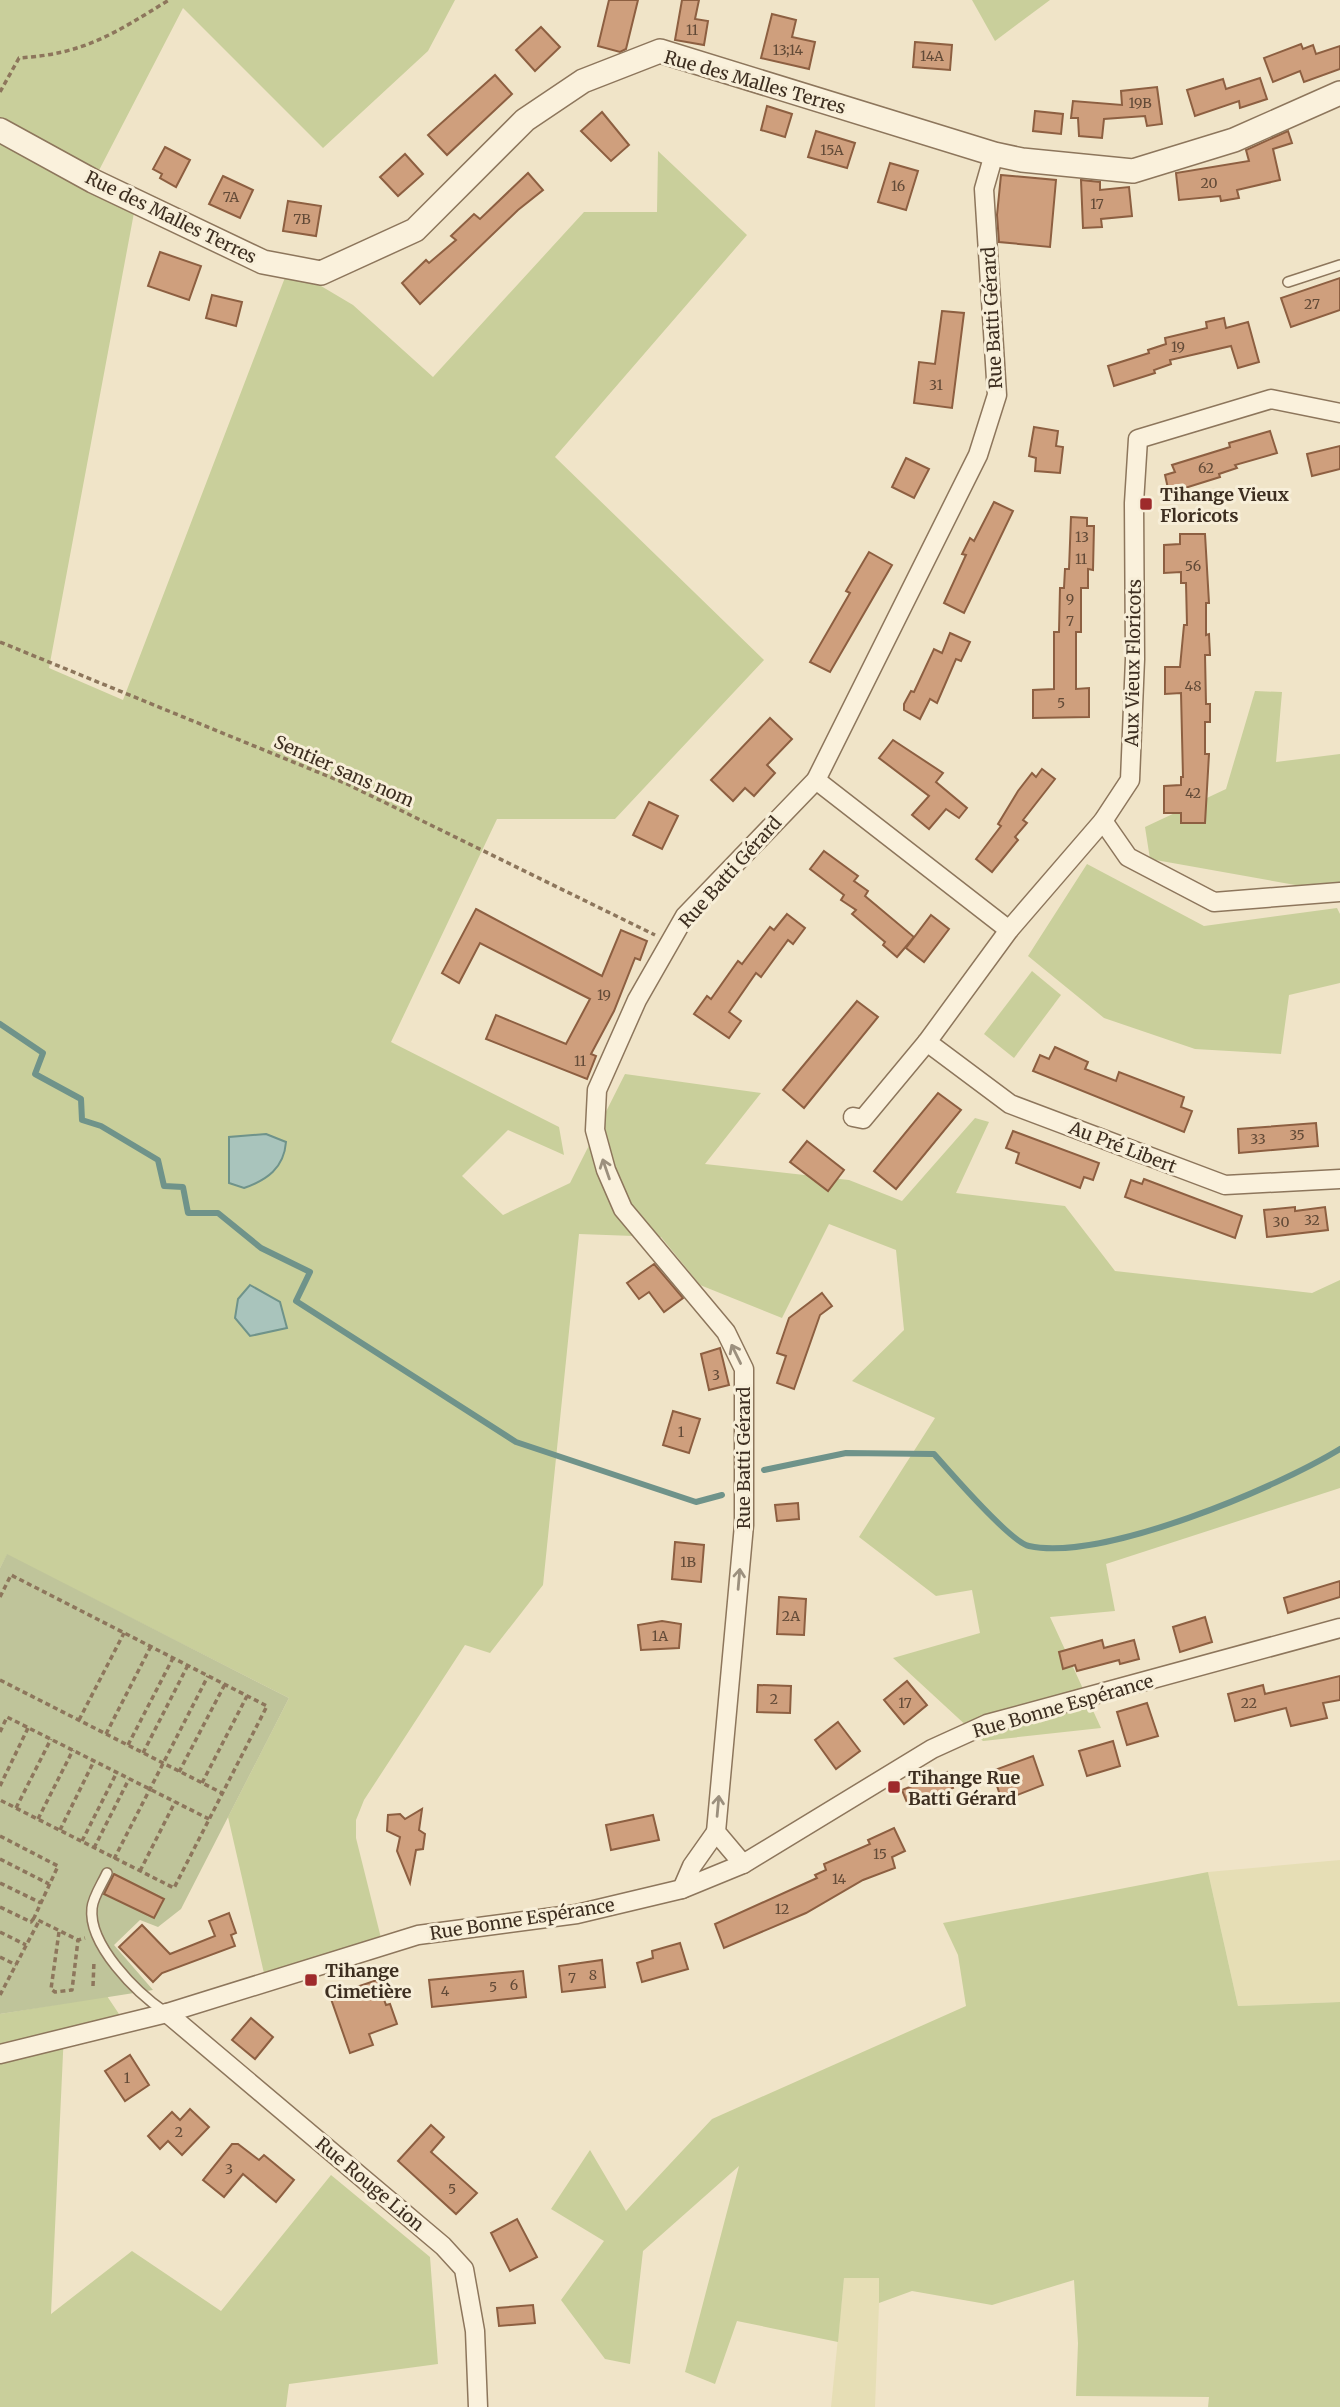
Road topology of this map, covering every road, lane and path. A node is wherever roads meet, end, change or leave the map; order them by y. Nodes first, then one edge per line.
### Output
1 (170, 0) edge
2 (0, 92) edge
3 (1340, 93) edge
4 (0, 130) edge
5 (994, 154) junction
6 (1340, 265) edge
7 (1289, 282) dead end
8 (1340, 413) edge
9 (0, 642) edge
10 (817, 780) junction
11 (1103, 821) junction
12 (1340, 892) edge
13 (1009, 930) junction
14 (670, 942) junction
15 (927, 1042) junction
16 (853, 1117) dead end
17 (1340, 1179) edge
18 (0, 1597) edge
19 (1340, 1628) edge
20 (124, 1633) junction
21 (151, 1646) junction
22 (173, 1658) junction
23 (188, 1665) junction
24 (208, 1676) junction
25 (0, 1680) edge
26 (225, 1685) junction
27 (247, 1696) junction
28 (79, 1720) junction
29 (29, 1728) junction
30 (0, 1731) edge
31 (106, 1734) junction
32 (51, 1739) junction
33 (128, 1745) junction
34 (73, 1750) junction
35 (143, 1753) junction
36 (94, 1761) junction
37 (163, 1763) junction
38 (117, 1772) junction
39 (179, 1772) junction
40 (129, 1779) junction
41 (202, 1783) junction
42 (0, 1786) edge
43 (150, 1789) junction
44 (222, 1793) junction
45 (0, 1800) edge
46 (175, 1802) junction
47 (16, 1808) junction
48 (38, 1819) junction
49 (209, 1819) junction
50 (60, 1830) junction
51 (716, 1832) junction
52 (0, 1836) edge
53 (82, 1841) junction
54 (94, 1848) junction
55 (115, 1858) junction
56 (0, 1859) edge
57 (743, 1864) junction
58 (140, 1871) junction
59 (107, 1873) joint
60 (0, 1883) edge
61 (49, 1884) junction
62 (682, 1889) junction
63 (41, 1903) junction
64 (0, 1907) edge
65 (33, 1919) junction
66 (39, 1921) junction
67 (59, 1931) junction
68 (0, 1932) edge
69 (99, 1936) junction
70 (78, 1940) junction
71 (27, 1945) junction
72 (0, 1957) edge
73 (16, 1965) junction
74 (0, 1981) edge
75 (7, 1984) junction
76 (0, 1995) edge
77 (167, 2013) junction
78 (0, 2054) edge
79 (478, 2407) edge

1 - 2 path
3 - 5 street, Rue des Malles Terres
4 - 5 street, Rue des Malles Terres
5 - 10 street, Rue Batti Gérard
6 - 7 lane
8 - 11 street, Aux Vieux Floricots
9 - 14 path, Sentier sans nom
10 - 13 street
10 - 14 street, Rue Batti Gérard
11 - 12 street
11 - 13 street
13 - 15 street
51 -> 14 street, Rue Batti Gérard
15 - 16 street
15 - 17 street, Au Pré Libert
18 - 20 path
19 - 57 street, Rue Bonne Espérance
20 - 21 path
20 - 28 path
21 - 22 path
21 - 31 path
22 - 23 path
22 - 33 path
23 - 24 path
23 - 35 path
24 - 26 path
24 - 37 path
25 - 28 path
26 - 27 path
26 - 39 path
27 - 41 path
27 - 44 path
28 - 31 path
29 - 30 path
29 - 32 path
29 - 42 path
31 - 33 path
32 - 34 path
32 - 47 path
33 - 35 path
34 - 36 path
34 - 48 path
35 - 37 path
36 - 38 path
36 - 50 path
37 - 39 path
37 - 43 path
38 - 40 path
38 - 53 path
39 - 41 path
40 - 43 path
40 - 54 path
41 - 44 path
43 - 46 path
43 - 55 path
44 - 49 path
45 - 47 path
46 - 49 path
46 - 58 path
47 - 48 path
48 - 50 path
49 - 58 path
50 - 53 path
51 - 57 street
51 - 62 street
52 - 61 path
53 - 54 path
54 - 55 path
55 - 58 path
55 - 59 path
56 - 61 path
57 - 62 street, Rue Bonne Espérance
59 - 69 lane
60 - 63 path
61 - 63 path
62 - 77 street, Rue Bonne Espérance
63 - 65 path
64 - 65 path
65 - 66 path
66 - 67 path
66 - 71 path
67 - 70 path
67 - 70 path
68 - 71 path
69 - 70 path
69 - 77 lane
71 - 73 path
72 - 73 path
73 - 75 path
74 - 75 path
75 - 76 path
77 - 78 street, Rue Bonne Espérance
77 - 79 street, Rue Rouge Lion

